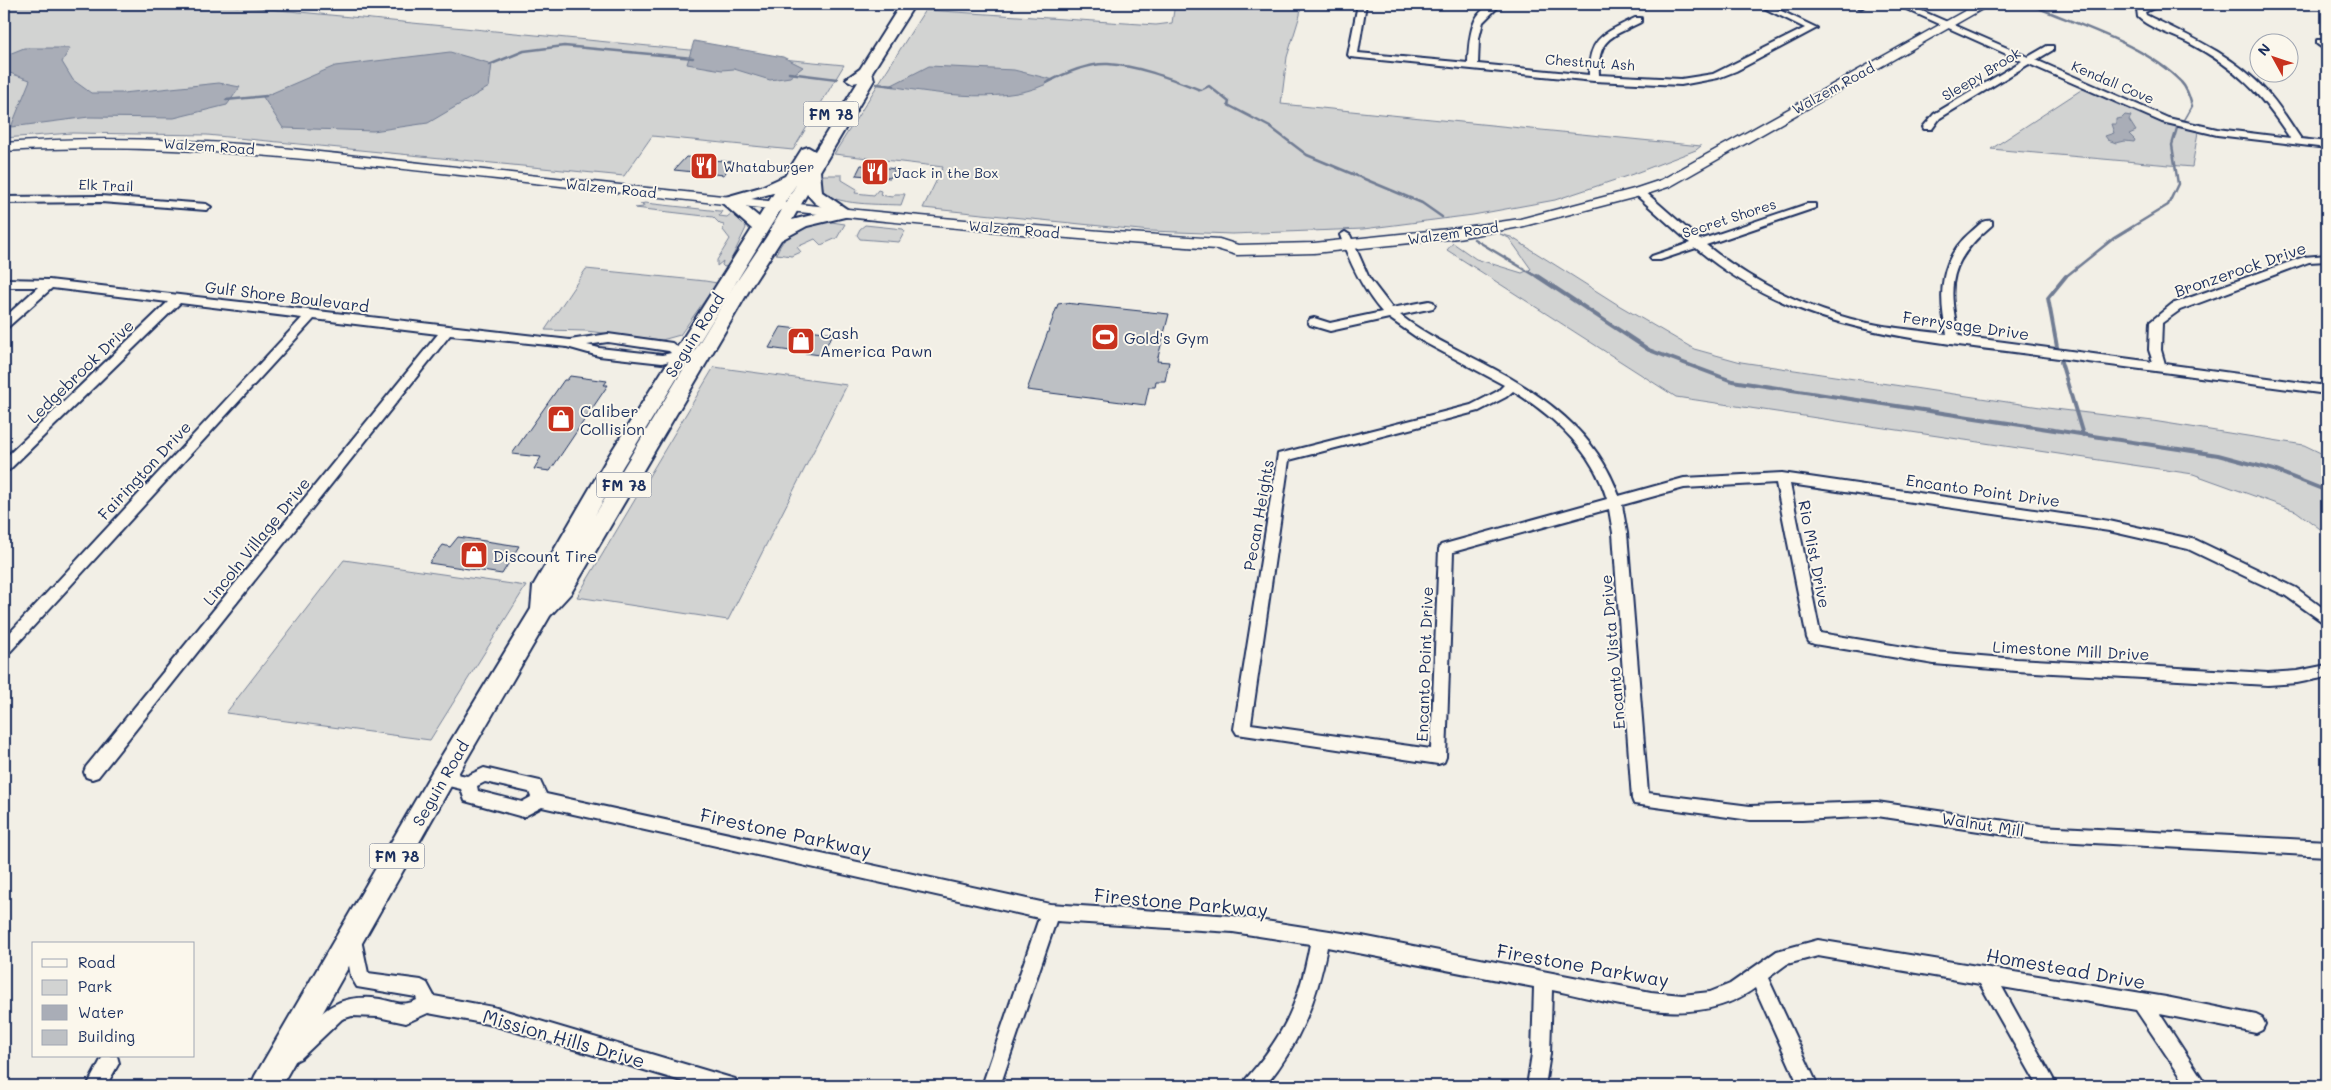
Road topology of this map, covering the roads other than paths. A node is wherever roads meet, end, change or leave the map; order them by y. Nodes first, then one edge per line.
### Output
1 (908, 4) edge
2 (1362, 4) edge
3 (1497, 4) edge
4 (1760, 4) edge
5 (1899, 4) edge
6 (1985, 4) edge
7 (2160, 4) edge
8 (1638, 20) dead end
9 (1946, 25) junction
10 (2050, 48) dead end
11 (2030, 62) junction
12 (1472, 66) junction
13 (865, 72) junction
14 (1594, 78) junction
15 (1928, 128) dead end
16 (2298, 142) junction
17 (2327, 145) edge
18 (4, 147) edge
19 (812, 171) junction
20 (1681, 173) junction
21 (789, 180) junction
22 (1638, 192) junction
23 (4, 200) edge
24 (728, 201) junction
25 (784, 206) junction
26 (1811, 206) dead end
27 (206, 207) dead end
28 (843, 212) junction
29 (1988, 223) dead end
30 (768, 233) junction
31 (1347, 241) junction
32 (1700, 243) junction
33 (1656, 258) dead end
34 (2327, 258) edge
35 (4, 283) edge
36 (49, 284) junction
37 (178, 299) junction
38 (1429, 305) dead end
39 (1392, 314) junction
40 (311, 315) junction
41 (1314, 322) dead end
42 (4, 324) edge
43 (720, 324) junction
44 (447, 331) junction
45 (1954, 340) junction
46 (681, 354) junction
47 (2161, 369) junction
48 (1514, 384) junction
49 (682, 388) junction
50 (2327, 388) edge
51 (4, 467) edge
52 (1782, 478) junction
53 (1615, 503) junction
54 (542, 610) junction
55 (2327, 619) edge
56 (1814, 638) joint
57 (4, 649) edge
58 (2327, 671) edge
59 (1242, 729) joint
60 (92, 772) dead end
61 (442, 778) junction
62 (468, 783) junction
63 (1640, 799) joint
64 (541, 800) junction
65 (2327, 848) edge
66 (1050, 912) junction
67 (352, 933) junction
68 (1320, 938) junction
69 (1869, 956) joint
70 (1758, 976) junction
71 (1985, 976) junction
72 (1544, 980) junction
73 (2141, 1002) junction
74 (428, 1004) junction
75 (2256, 1024) dead end
76 (110, 1063) dead end
77 (267, 1082) edge
78 (96, 1086) edge
79 (728, 1086) edge
80 (991, 1086) edge
81 (1253, 1086) edge
82 (1536, 1086) edge
83 (1810, 1086) edge
84 (2048, 1086) edge
85 (2198, 1086) edge

1 - 13 main road, Seguin Road / FM 78
2 - 12 street, Chestnut Ash
3 - 12 street
4 - 14 street, Chestnut Ash
5 - 9 street, Kendall Cove
6 - 9 street, Walzem Road
7 - 16 street
8 - 14 street
9 - 11 street, Kendall Cove
9 - 20 street, Walzem Road
10 - 11 street, Sleepy Brook
11 - 15 street, Sleepy Brook
11 - 16 street, Kendall Cove
12 - 14 street, Chestnut Ash
13 - 19 main road, Seguin Road / FM 78
13 - 21 main road, Seguin Road / FM 78
16 - 17 street, Kendall Cove
18 - 24 street, Walzem Road
19 - 25 main road, Seguin Road / FM 78
19 - 28 main road
20 - 22 street, Walzem Road
20 - 31 street, Walzem Road
21 - 24 main road
21 - 25 main road, Seguin Road / FM 78
22 - 31 street, Walzem Road
22 - 32 street, Ferrysage Drive
23 - 27 street, Elk Trail
24 - 25 street, Walzem Road
24 - 30 main road
25 - 28 street, Walzem Road
25 - 30 main road, Seguin Road / FM 78
26 - 32 street, Secret Shores
28 - 30 main road
28 - 31 street, Walzem Road
29 - 45 street
30 - 43 main road, Seguin Road / FM 78
30 - 46 main road, Seguin Road / FM 78
31 - 39 street
32 - 33 street, Secret Shores
32 - 45 street, Ferrysage Drive
34 - 47 street, Bronzerock Drive
35 - 36 street, Gulf Shore Boulevard
36 - 37 street, Gulf Shore Boulevard
36 - 42 street
37 - 40 street, Gulf Shore Boulevard
37 - 51 street, Ledgebrook Drive
38 - 39 street
39 - 41 street
39 - 48 street
40 - 44 street, Gulf Shore Boulevard
40 - 57 street, Fairington Drive
43 - 46 main road
43 - 49 main road, Seguin Road / FM 78
44 - 46 street, Gulf Shore Boulevard
44 - 60 street, Lincoln Village Drive
45 - 47 street, Ferrysage Drive
46 - 49 main road
46 - 54 main road, Seguin Road / FM 78
47 - 50 street, Ferrysage Drive
48 - 53 street
48 - 59 street, Pecan Heights
49 - 54 main road, Seguin Road / FM 78
52 - 53 street, Encanto Point Drive
52 - 55 street, Encanto Point Drive
52 - 56 street, Rio Mist Drive
53 - 59 street, Encanto Point Drive
53 - 63 street, Encanto Vista Drive
54 - 61 main road, Seguin Road / FM 78
56 - 58 street, Limestone Mill Drive
61 - 62 street
61 - 67 main road, Seguin Road / FM 78
62 - 64 street
62 - 64 street
63 - 65 street, Walnut Mill
64 - 66 street, Firestone Parkway
66 - 68 street, Firestone Parkway
66 - 80 street
67 - 74 street
67 - 77 main road, Seguin Road / FM 78
68 - 72 street, Firestone Parkway
68 - 81 street
69 - 70 street, Firestone Parkway
69 - 71 street, Homestead Drive
70 - 72 street, Firestone Parkway
70 - 83 street
71 - 73 street, Homestead Drive
71 - 84 street
72 - 82 street
73 - 75 street, Homestead Drive
73 - 85 street
74 - 77 street
74 - 79 street, Mission Hills Drive
76 - 78 street

